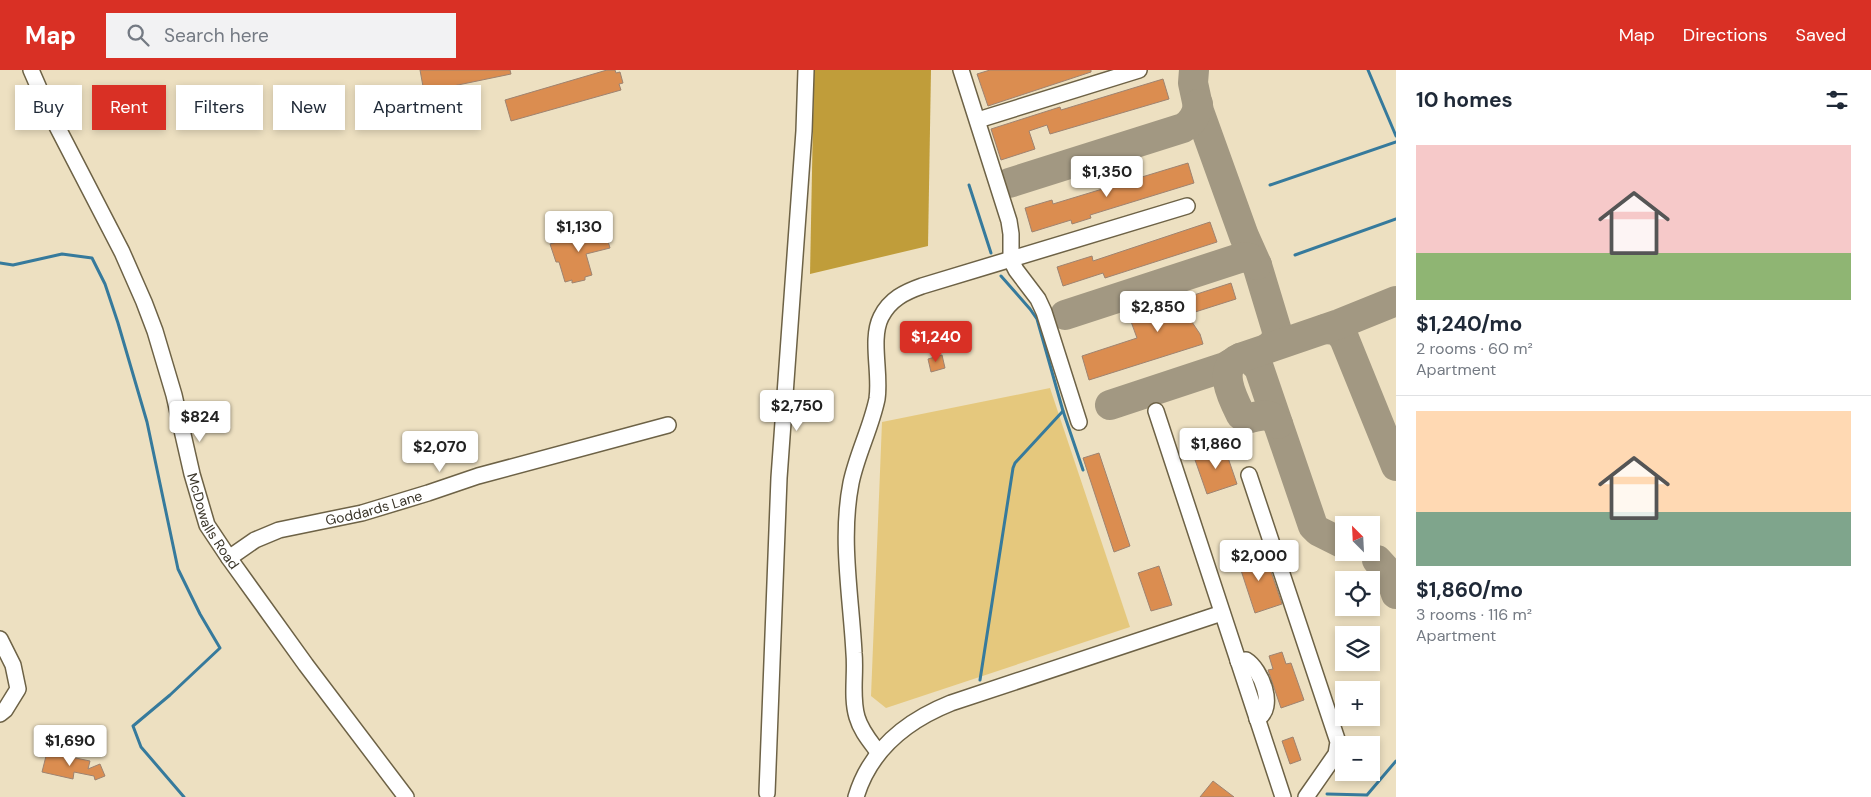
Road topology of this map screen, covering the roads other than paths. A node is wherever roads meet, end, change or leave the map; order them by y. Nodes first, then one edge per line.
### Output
1 (31, 70) edge
2 (806, 70) edge
3 (961, 70) edge
4 (1139, 70) edge
5 (978, 120) junction
6 (1187, 206) dead end
7 (1011, 260) junction
8 (1156, 411) dead end
9 (1079, 422) dead end
10 (668, 425) dead end
11 (1249, 475) dead end
12 (229, 558) junction
13 (1222, 613) junction
14 (0, 639) edge
15 (0, 714) edge
16 (878, 752) junction
17 (767, 793) dead end
18 (406, 797) edge
19 (856, 797) edge
20 (1283, 797) edge
21 (1306, 797) edge

1 - 12 street, McDowalls Road
2 - 17 street
3 - 5 street
4 - 5 street
5 - 7 street
6 - 7 street
7 - 9 street
7 - 16 street
8 - 13 street
10 - 12 street, Goddards Lane
11 - 21 street
12 - 18 street, McDowalls Road
13 - 16 street
13 - 20 street
14 - 15 street
16 - 19 street

